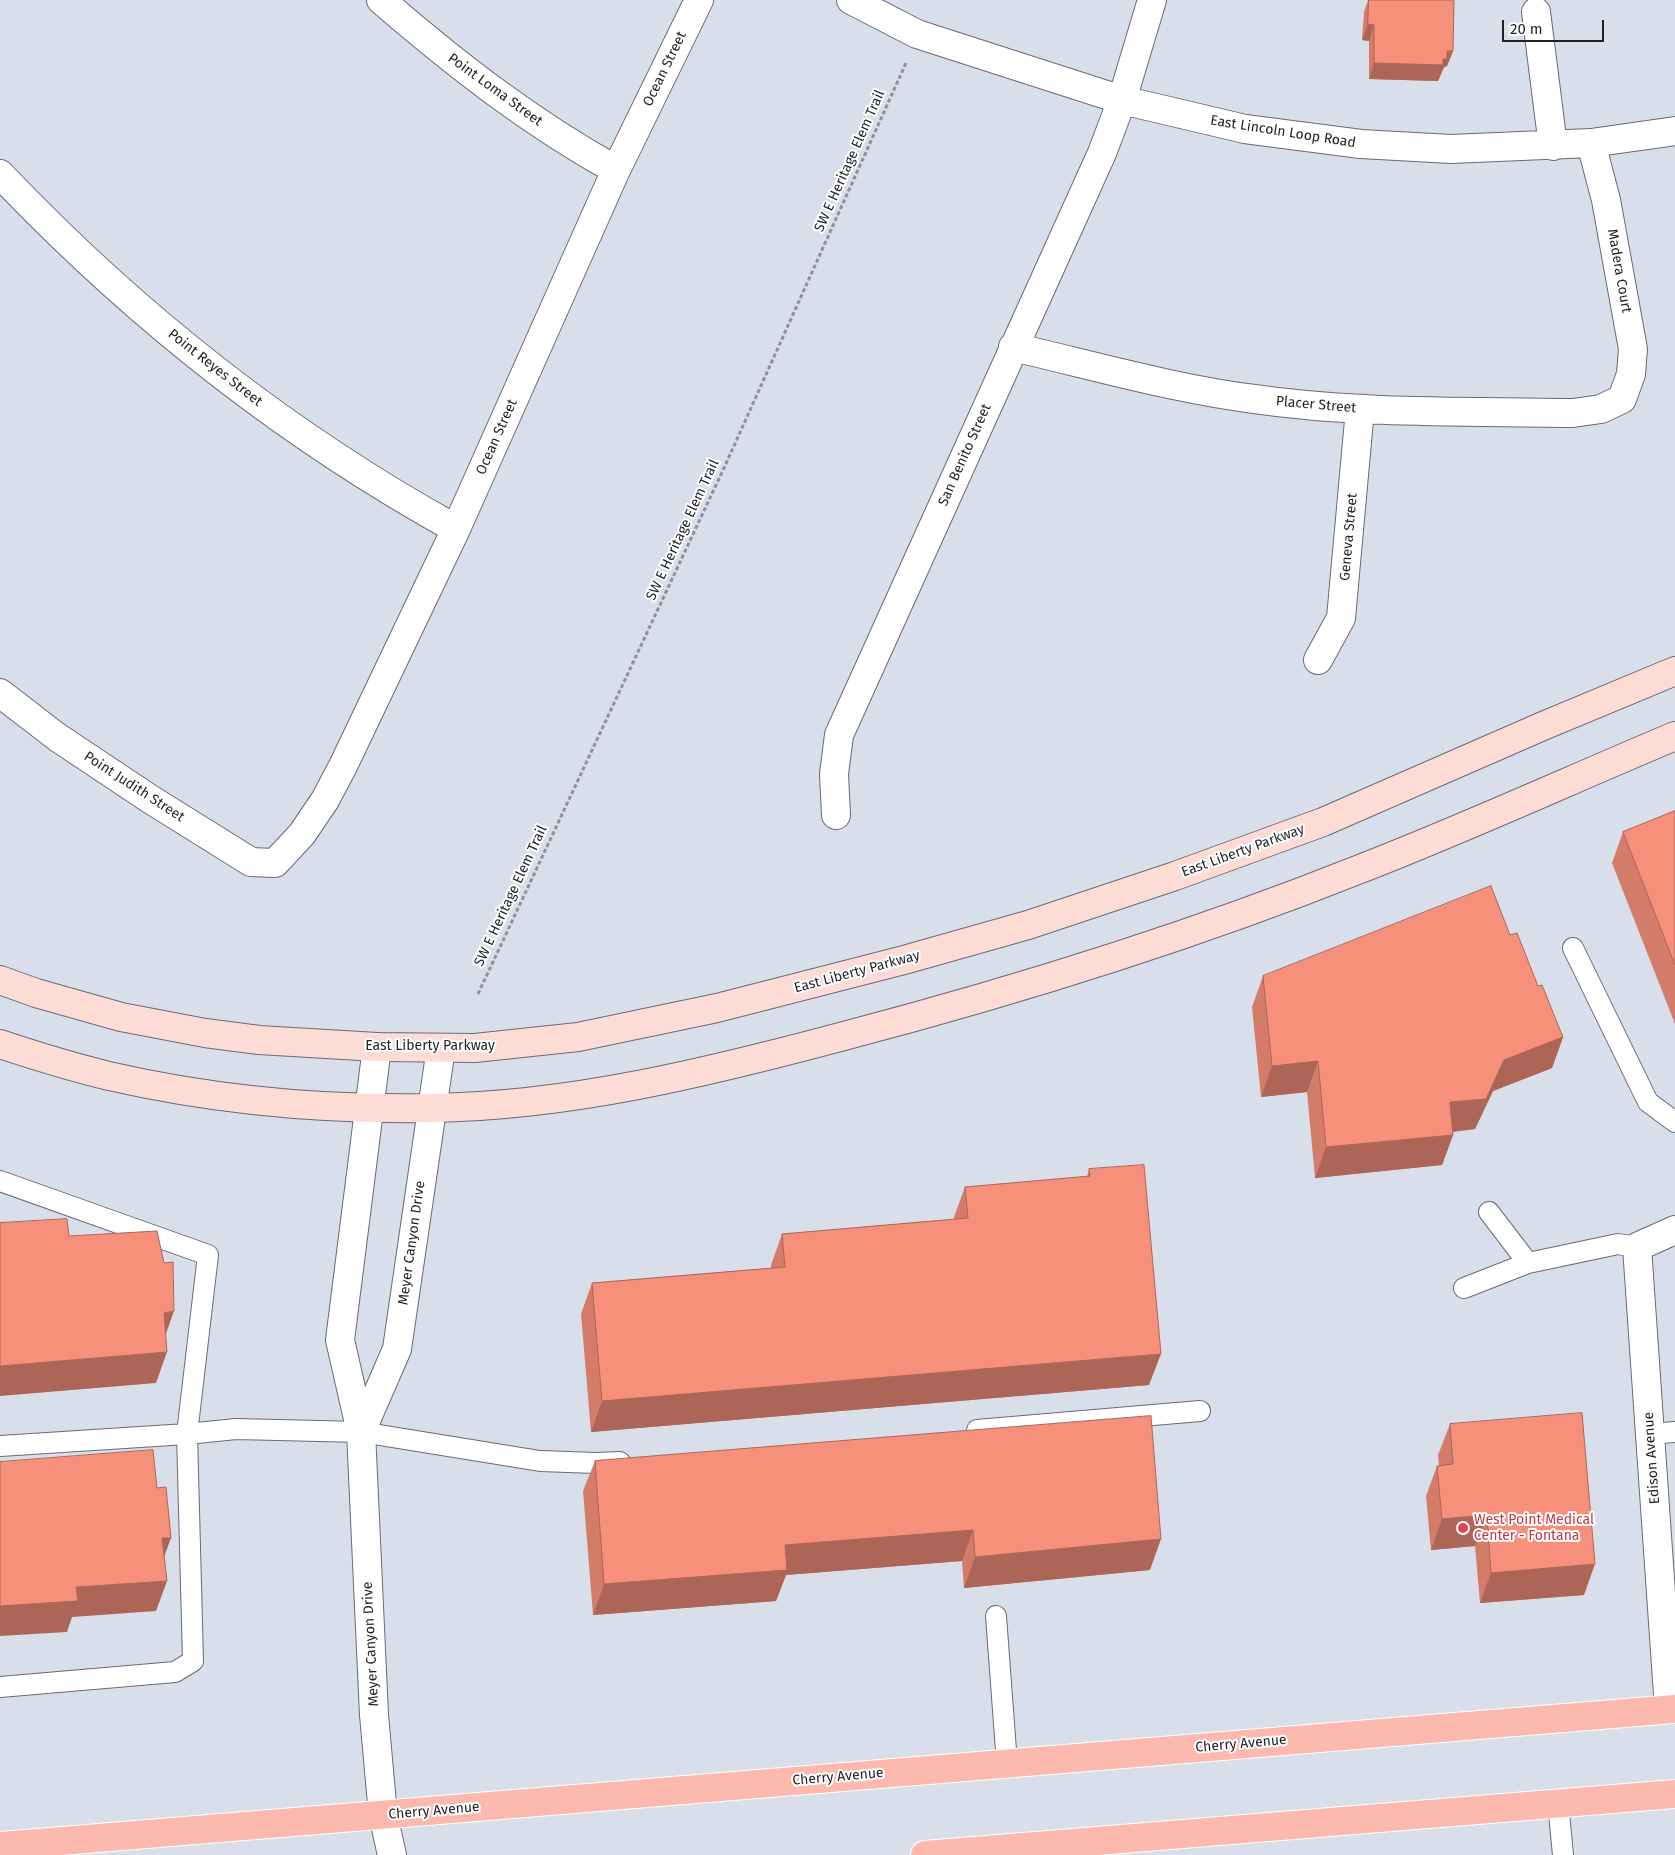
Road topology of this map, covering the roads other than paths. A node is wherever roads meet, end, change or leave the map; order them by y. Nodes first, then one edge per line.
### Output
1 (381, 0) edge
2 (699, 0) edge
3 (851, 0) edge
4 (1152, 0) edge
5 (1536, 12) dead end
6 (1122, 100) junction
7 (1675, 131) edge
8 (1591, 143) junction
9 (1553, 146) junction
10 (616, 170) junction
11 (0, 174) edge
12 (1013, 347) junction
13 (1622, 399) joint
14 (1360, 408) junction
15 (456, 529) junction
16 (1318, 660) dead end
17 (1675, 671) edge
18 (0, 693) edge
19 (1675, 736) edge
20 (836, 815) dead end
21 (275, 863) joint
22 (1573, 948) dead end
23 (0, 980) edge
24 (0, 1044) edge
25 (376, 1047) junction
26 (441, 1048) junction
27 (368, 1107) junction
28 (432, 1108) junction
29 (1675, 1122) edge
30 (0, 1181) edge
31 (1489, 1212) dead end
32 (1675, 1230) edge
33 (1637, 1247) junction
34 (1528, 1263) junction
35 (1464, 1288) dead end
36 (1200, 1411) dead end
37 (361, 1432) junction
38 (954, 1432) edge
39 (1663, 1433) edge
40 (187, 1434) junction
41 (0, 1446) edge
42 (636, 1460) edge
43 (996, 1616) dead end
44 (0, 1687) edge
45 (1672, 1709) edge
46 (1007, 1764) junction
47 (1675, 1794) edge
48 (1558, 1803) junction
49 (384, 1815) junction
50 (0, 1846) edge
51 (1086, 1848) edge
52 (392, 1855) edge
53 (925, 1855) edge
54 (1563, 1855) edge

1 - 10 street, Point Loma Street
2 - 10 street, Ocean Street
3 - 6 street, East Lincoln Loop Road
4 - 6 street, San Benito Street
5 - 9 street
6 - 9 street, East Lincoln Loop Road
6 - 12 street, San Benito Street
7 - 8 street, East Lincoln Loop Road
8 - 9 street, East Lincoln Loop Road
8 - 13 street, Madera Court
10 - 15 street, Ocean Street
11 - 15 street, Point Reyes Street
12 - 14 street, Placer Street
12 - 20 street, San Benito Street
13 - 14 street, Placer Street
14 - 16 street, Geneva Street
15 - 21 street, Ocean Street
17 - 26 street, East Liberty Parkway
18 - 21 street, Point Judith Street
19 - 28 street
22 - 29 lane
23 - 25 street, East Liberty Parkway
24 - 27 street
25 - 26 street, East Liberty Parkway
25 - 27 street, Meyer Canyon Drive
26 - 28 street, Meyer Canyon Drive
27 - 28 street
27 - 37 street, Meyer Canyon Drive
28 - 37 street, Meyer Canyon Drive
30 - 40 lane
31 - 34 lane
32 - 33 street
33 - 34 lane
33 - 39 street, Edison Avenue
34 - 35 lane
36 - 38 lane
37 - 40 lane
37 - 42 lane
37 - 49 street, Meyer Canyon Drive
39 - 45 street, Edison Avenue
40 - 41 lane
40 - 44 lane
43 - 46 lane
45 - 46 main road, Cherry Avenue
46 - 49 main road, Cherry Avenue
47 - 48 main road
48 - 51 main road
48 - 54 lane
49 - 50 main road, Cherry Avenue
49 - 52 street, Meyer Canyon Drive
51 - 53 main road

